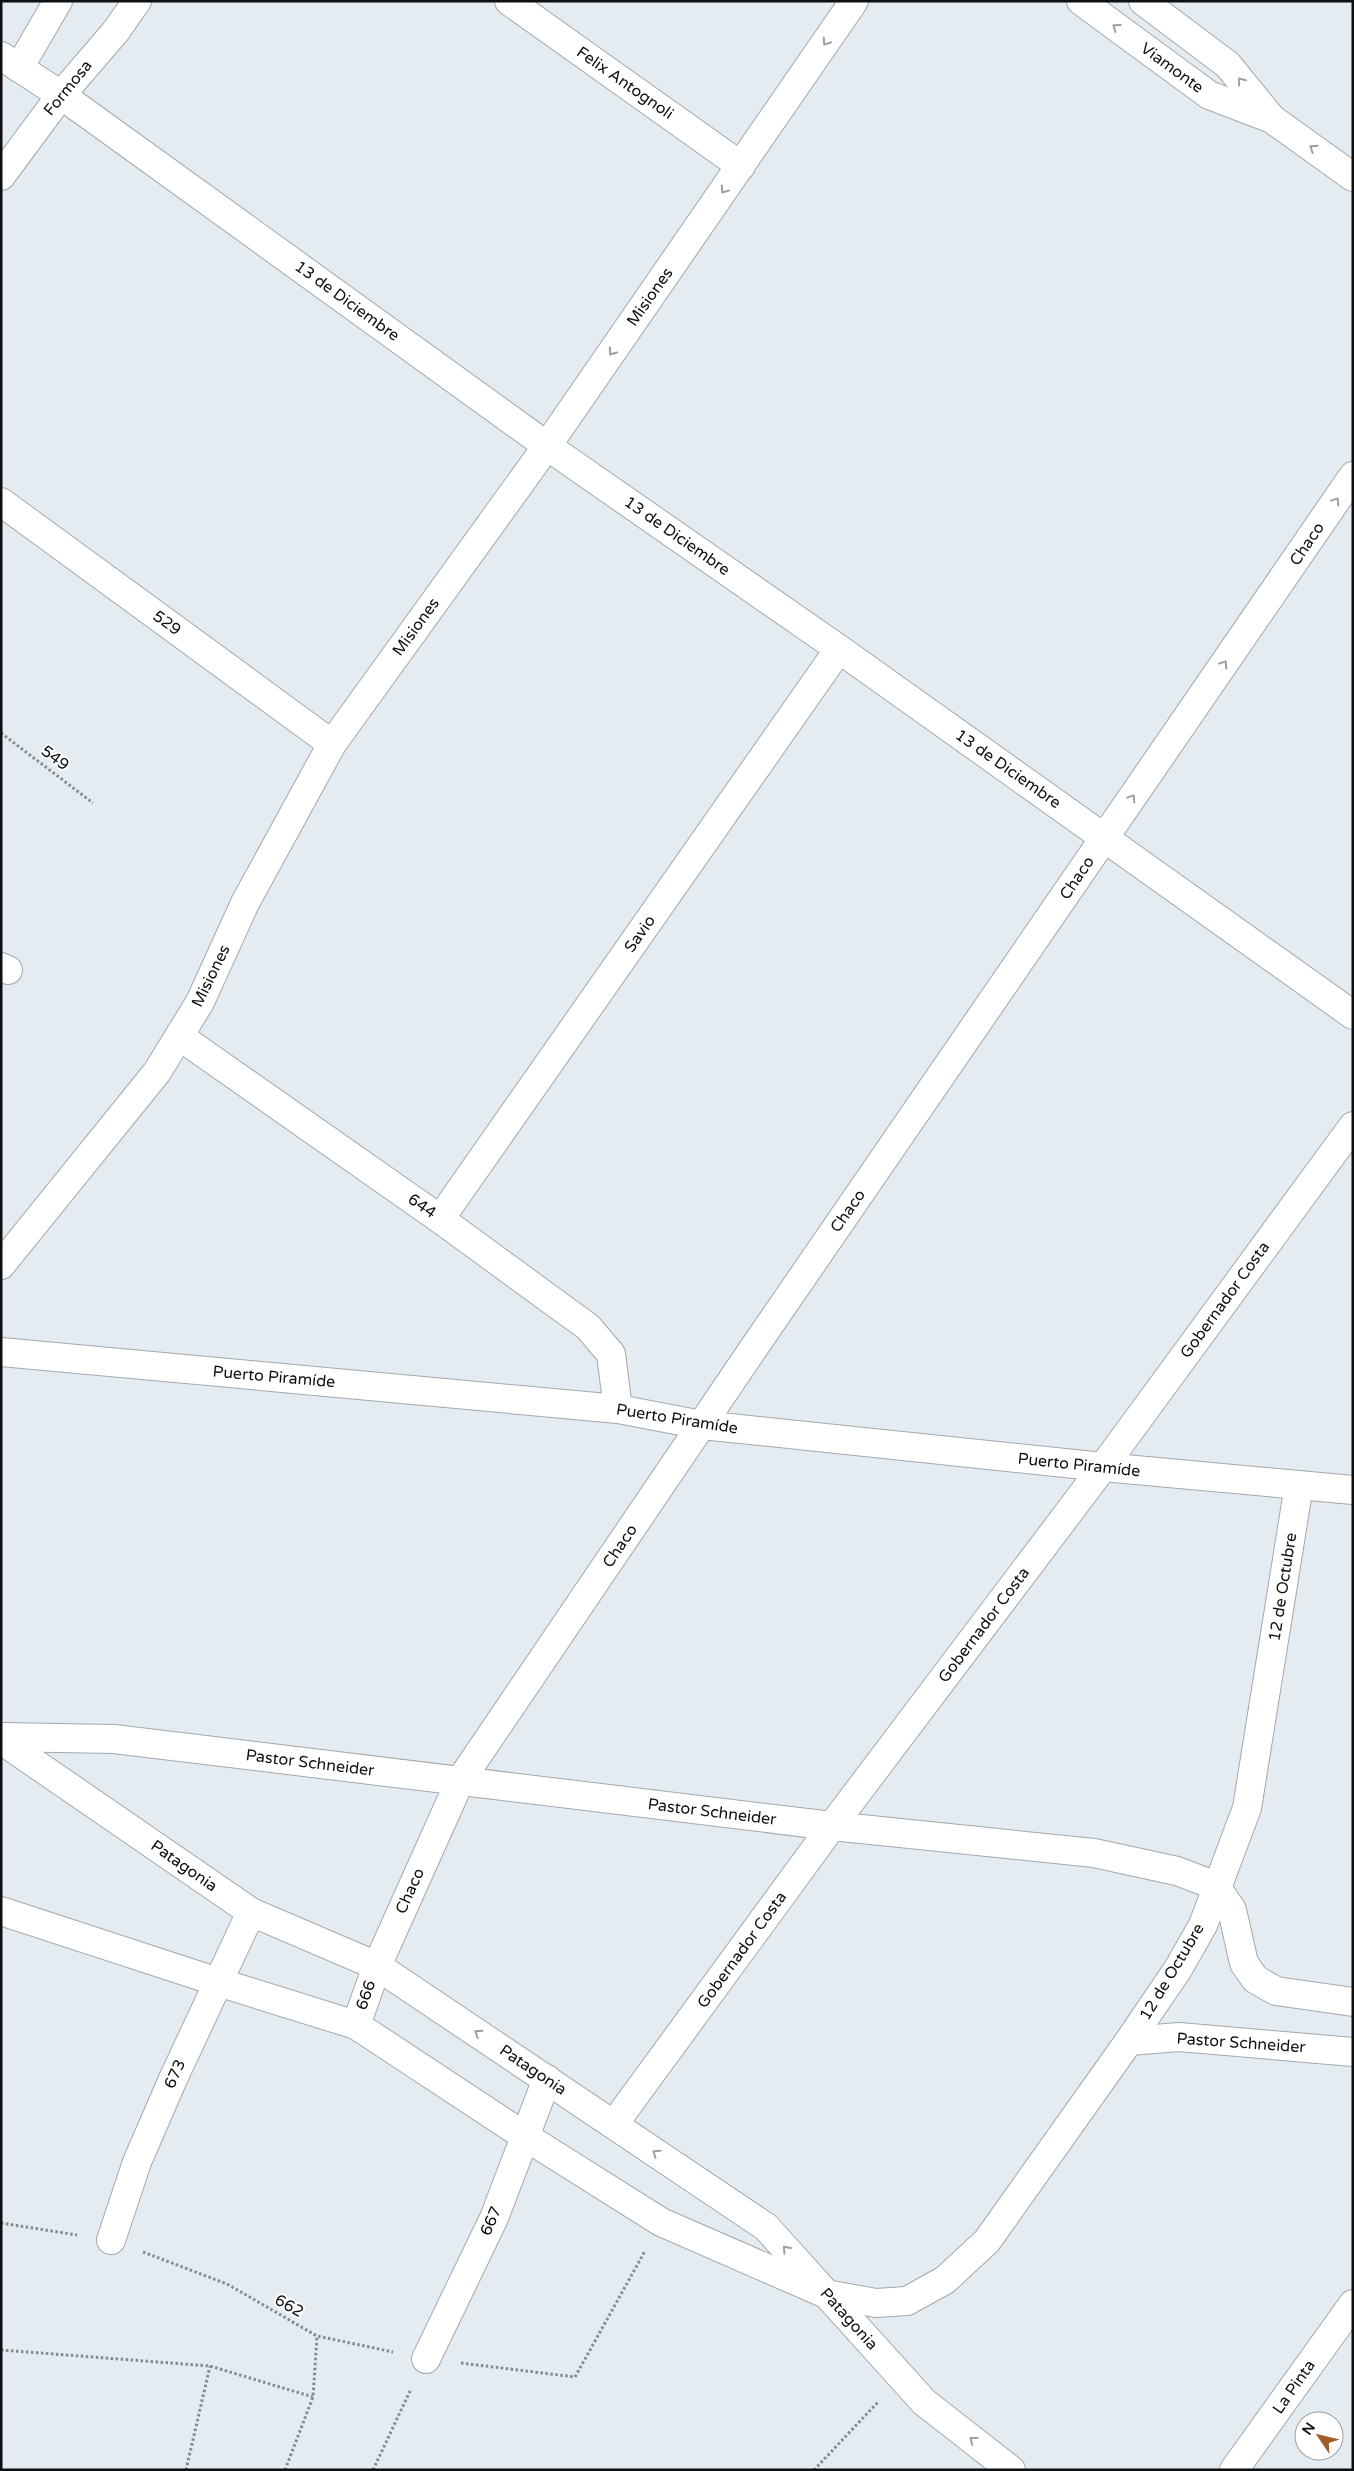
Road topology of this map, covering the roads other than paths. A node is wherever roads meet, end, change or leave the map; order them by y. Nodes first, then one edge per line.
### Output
1 (58, 1) edge
2 (137, 1) edge
3 (509, 1) edge
4 (854, 1) edge
5 (1081, 1) edge
6 (1143, 1) edge
7 (10, 62) edge
8 (61, 95) junction
9 (1272, 119) junction
10 (741, 166) junction
11 (1, 176) edge
12 (1353, 177) edge
13 (547, 446) junction
14 (1353, 476) edge
15 (1, 502) edge
16 (839, 649) junction
17 (332, 744) junction
18 (1105, 838) junction
19 (1353, 1015) edge
20 (179, 1036) junction
21 (1353, 1126) edge
22 (440, 1219) junction
23 (1, 1266) edge
24 (1, 1352) edge
25 (618, 1409) junction
26 (702, 1425) junction
27 (1103, 1468) junction
28 (1299, 1485) junction
29 (1353, 1490) edge
30 (1, 1737) edge
31 (1, 1740) edge
32 (460, 1781) junction
33 (832, 1826) junction
34 (1216, 1886) junction
35 (1, 1910) edge
36 (250, 1912) junction
37 (377, 1966) junction
38 (218, 1982) junction
39 (1353, 2002) edge
40 (356, 2025) junction
41 (1129, 2041) junction
42 (1353, 2052) edge
43 (548, 2079) junction
44 (614, 2124) junction
45 (526, 2137) junction
46 (111, 2240) road end
47 (826, 2294) junction
48 (1353, 2304) edge
49 (426, 2359) road end
50 (1011, 2470) edge
51 (1234, 2470) edge

1 - 7 street
2 - 8 street, Formosa
3 - 10 street, Felix Antognoli
4 -> 10 street, Misiones
9 -> 5 street, Viamonte
9 -> 6 street, Viamonte
7 - 8 street, 13 de Diciembre
8 - 11 street, Formosa
8 - 13 street, 13 de Diciembre
12 -> 9 street, Viamonte
10 -> 13 street, Misiones
13 - 16 street, 13 de Diciembre
13 - 17 street, Misiones
18 -> 14 street, Chaco
15 - 17 street, 529
16 - 18 street, 13 de Diciembre
16 - 22 street, Savio
17 - 20 street, Misiones
18 - 19 street, 13 de Diciembre
18 - 26 street, Chaco
20 - 22 street, 644
20 - 23 street, Misiones
21 - 27 street, Gobernador Costa
22 - 25 street, 644
24 - 25 street, Puerto Piramíde
25 - 26 street, Puerto Piramíde
26 - 27 street, Puerto Piramíde
26 - 32 street, Chaco
27 - 28 street, Puerto Piramíde
27 - 33 street, Gobernador Costa
28 - 29 street, Puerto Piramíde
28 - 34 street, 12 de Octubre
30 - 32 street, Pastor Schneider
31 - 36 street, Patagonia
32 - 33 street, Pastor Schneider
32 - 37 street, Chaco
33 - 34 street, Pastor Schneider
33 - 44 street, Gobernador Costa
34 - 39 street
34 - 41 street, 12 de Octubre
35 - 38 street
36 - 37 street, Patagonia
36 - 38 street, 673
37 - 40 street, 666
43 -> 37 street, Patagonia
38 - 40 street
38 - 46 street, 673
40 - 45 street
41 - 42 street, Pastor Schneider
41 - 47 street, 12 de Octubre
43 - 44 street, Patagonia
43 - 45 street, 667
47 -> 44 street, Patagonia
45 - 47 street
45 - 49 street, 667
50 -> 47 street, Patagonia
48 - 51 street, La Pinta

